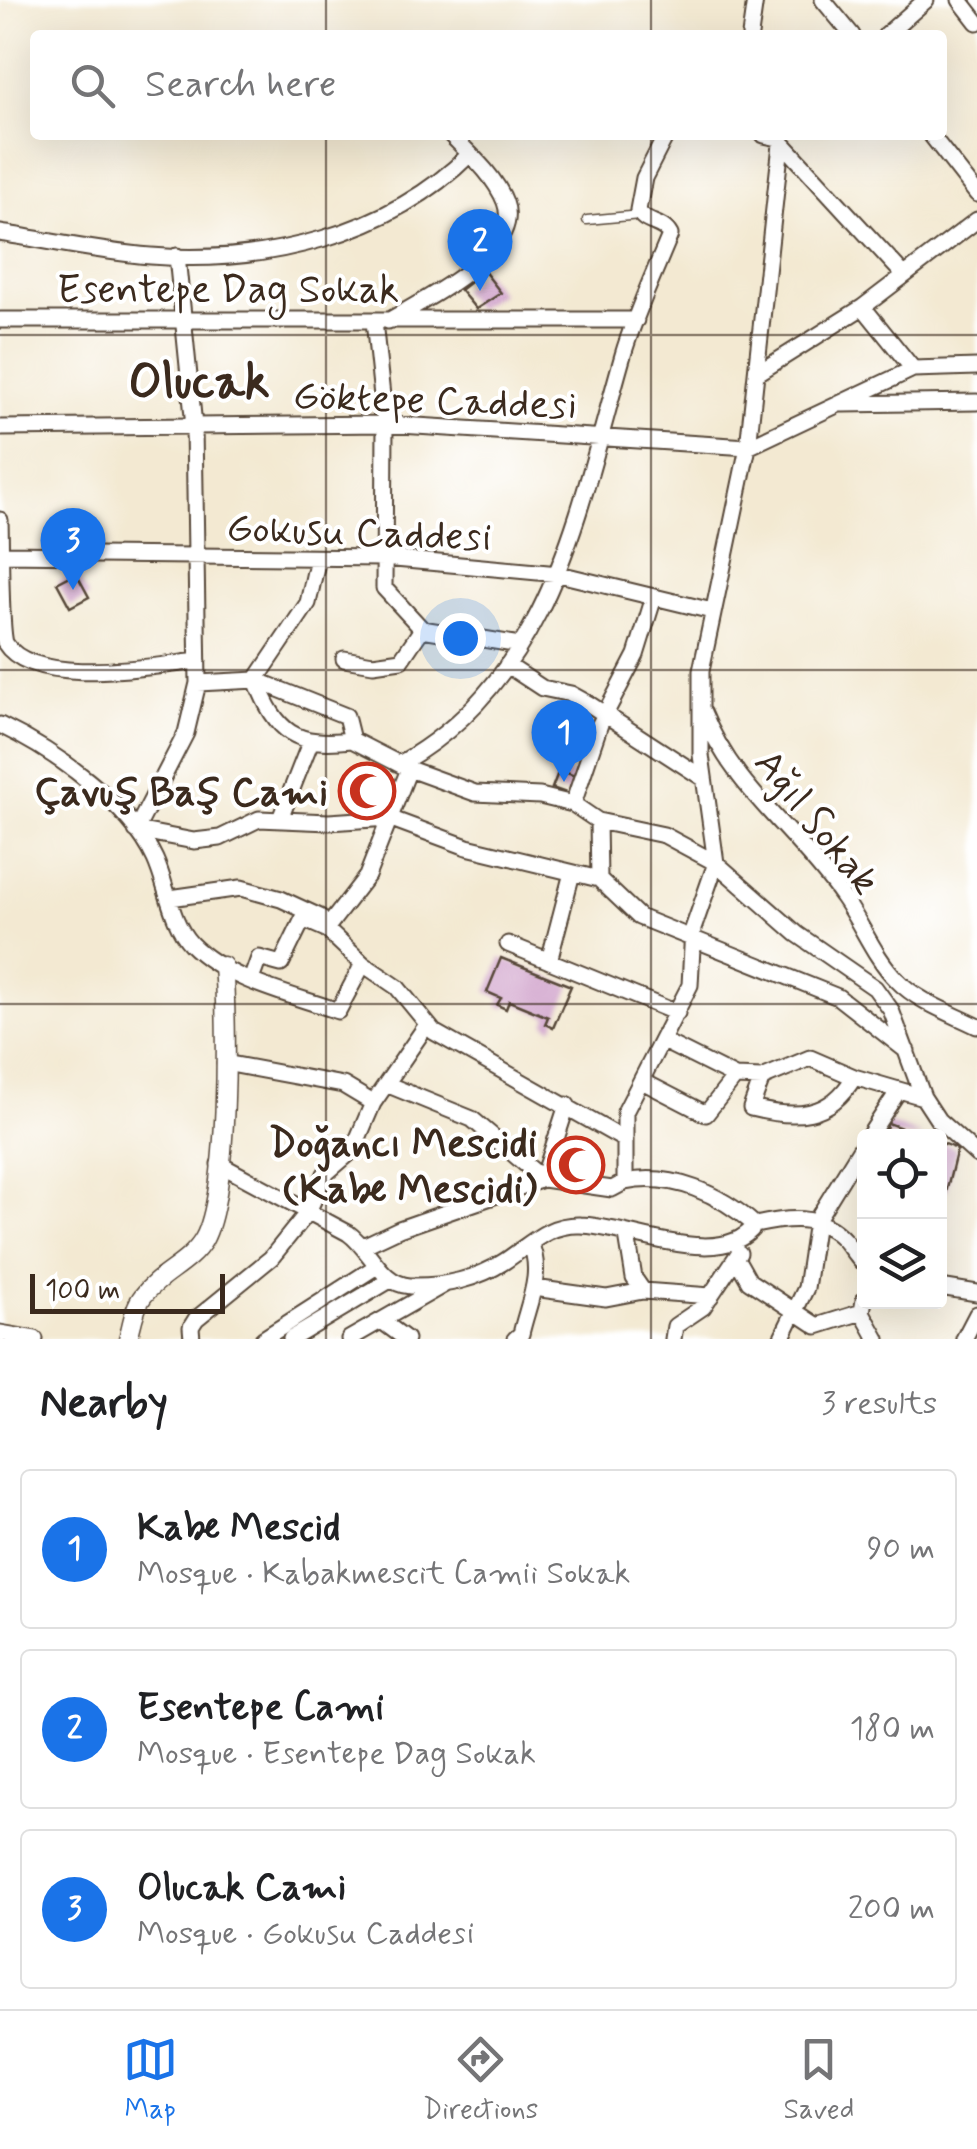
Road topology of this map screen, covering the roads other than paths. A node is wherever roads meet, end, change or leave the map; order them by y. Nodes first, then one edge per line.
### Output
1 (755, 0) edge
2 (822, 0) edge
3 (926, 0) edge
4 (960, 0) edge
5 (977, 22) edge
6 (751, 30) edge
7 (848, 30) edge
8 (892, 30) edge
9 (456, 140) edge
10 (663, 140) edge
11 (775, 140) edge
12 (779, 140) edge
13 (935, 140) edge
14 (470, 154) junction
15 (977, 194) edge
16 (640, 215) junction
17 (587, 220) dead end
18 (977, 220) edge
19 (0, 233) edge
20 (177, 256) junction
21 (904, 275) junction
22 (864, 307) junction
23 (0, 320) edge
24 (636, 320) junction
25 (187, 321) junction
26 (381, 321) junction
27 (977, 367) edge
28 (912, 369) junction
29 (758, 374) junction
30 (977, 402) edge
31 (832, 404) junction
32 (385, 424) junction
33 (194, 426) junction
34 (0, 428) edge
35 (603, 439) junction
36 (748, 446) junction
37 (0, 520) edge
38 (1, 554) edge
39 (318, 558) junction
40 (384, 558) junction
41 (199, 559) junction
42 (559, 574) junction
43 (654, 597) junction
44 (712, 611) junction
45 (422, 630) junction
46 (520, 645) junction
47 (344, 658) dead end
48 (198, 662) junction
49 (507, 665) junction
50 (256, 680) junction
51 (198, 683) junction
52 (699, 701) junction
53 (605, 714) junction
54 (0, 725) edge
55 (352, 740) junction
56 (310, 743) junction
57 (405, 766) junction
58 (704, 778) junction
59 (574, 804) junction
60 (389, 818) junction
61 (280, 819) junction
62 (598, 821) junction
63 (136, 830) junction
64 (716, 863) junction
65 (572, 873) junction
66 (599, 879) junction
67 (170, 898) junction
68 (329, 925) junction
69 (692, 939) junction
70 (508, 944) dead end
71 (549, 961) junction
72 (363, 964) junction
73 (223, 966) junction
74 (895, 979) junction
75 (251, 980) junction
76 (880, 995) junction
77 (677, 1014) junction
78 (426, 1026) junction
79 (977, 1026) edge
80 (663, 1041) junction
81 (907, 1051) junction
82 (225, 1064) junction
83 (736, 1076) junction
84 (854, 1077) junction
85 (762, 1078) junction
86 (642, 1080) junction
87 (386, 1084) junction
88 (899, 1090) junction
89 (922, 1096) junction
90 (374, 1103) junction
91 (567, 1106) junction
92 (873, 1129) edge
93 (626, 1140) junction
94 (975, 1151) edge
95 (857, 1155) edge
96 (220, 1164) junction
97 (543, 1179) junction
98 (625, 1182) junction
99 (308, 1212) junction
100 (816, 1222) junction
101 (752, 1230) junction
102 (627, 1235) junction
103 (530, 1243) junction
104 (366, 1245) junction
105 (857, 1255) edge
106 (736, 1258) junction
107 (377, 1266) junction
108 (390, 1280) junction
109 (448, 1282) junction
110 (534, 1288) junction
111 (947, 1288) edge
112 (643, 1291) junction
113 (977, 1293) edge
114 (710, 1296) junction
115 (859, 1309) edge
116 (865, 1309) edge
117 (796, 1314) junction
118 (977, 1314) edge
119 (383, 1322) junction
120 (817, 1332) edge
121 (0, 1333) edge
122 (519, 1337) edge
123 (35, 1339) edge
124 (128, 1339) edge
125 (192, 1339) edge
126 (263, 1339) edge
127 (291, 1339) edge
128 (349, 1339) edge
129 (406, 1339) edge
130 (672, 1339) edge
131 (781, 1339) edge
132 (877, 1339) edge
133 (964, 1339) edge

1 - 6 street
2 - 7 street
3 - 8 street
4 - 5 street
9 - 14 street
10 - 16 street
11 - 29 street
12 - 21 street
13 - 15 street
14 - 20 street
14 - 26 street
16 - 17 lane
16 - 24 street
18 - 21 street
19 - 20 street
20 - 25 street
21 - 22 street
22 - 28 street
22 - 29 street
23 - 25 street, Esentepe Dag Sokak
24 - 26 street, Esentepe Dag Sokak
24 - 35 street
25 - 26 street, Esentepe Dag Sokak
25 - 33 street
26 - 32 street
27 - 28 street
28 - 31 street
29 - 36 street
30 - 31 street
31 - 36 street
32 - 33 street, Göktepe Caddesi
32 - 35 street, Göktepe Caddesi
32 - 40 street
33 - 34 street, Göktepe Caddesi
33 - 41 street
35 - 36 street, Göktepe Caddesi
35 - 42 street
36 - 44 street
37 - 38 street
38 - 41 street, Gokusu Caddesi
38 - 48 street
39 - 40 street, Gokusu Caddesi
39 - 41 street, Gokusu Caddesi
39 - 50 street
40 - 42 street, Gokusu Caddesi
40 - 45 street
41 - 48 street
42 - 43 street, Gokusu Caddesi
42 - 46 street
43 - 44 street, Gokusu Caddesi
43 - 53 street
44 - 52 street
45 - 46 street
45 - 47 street
46 - 49 street
48 - 51 street
49 - 53 street
49 - 57 street
50 - 51 street
50 - 55 street
50 - 56 street
51 - 63 street
52 - 58 street
52 - 74 street, Ağıl Sokak
53 - 58 street
53 - 59 street
54 - 63 street
55 - 56 street
55 - 57 street
56 - 61 street
57 - 59 street
57 - 60 street
58 - 64 street
59 - 62 street
60 - 61 street
60 - 65 street
60 - 68 street
61 - 63 street
62 - 64 street
62 - 66 street
63 - 67 street
64 - 69 street
64 - 76 street
65 - 66 street
65 - 71 street
66 - 69 street
67 - 68 street
67 - 73 street
68 - 72 street
68 - 75 street
69 - 77 street
69 - 81 street
70 - 71 street
71 - 77 street
72 - 75 street
72 - 78 street
73 - 75 street
73 - 82 street
74 - 76 street
74 - 79 street
76 - 81 street
77 - 80 street
78 - 87 street
78 - 91 street
80 - 83 street
80 - 86 street
81 - 89 street
82 - 90 street
82 - 96 street
83 - 85 street
83 - 86 street
84 - 85 street
84 - 85 street
84 - 88 street
86 - 93 street
87 - 90 street
87 - 97 street
88 - 89 street
88 - 92 street
89 - 94 street
90 - 99 street
91 - 93 street
91 - 97 street
93 - 98 street
95 - 100 street
96 - 99 street
96 - 124 street
97 - 98 street
97 - 104 street
98 - 101 street
99 - 104 street
99 - 125 street
100 - 101 street
100 - 105 street
100 - 117 street
101 - 102 street
101 - 106 street
102 - 103 street
102 - 112 street
103 - 109 street
103 - 110 street
104 - 107 street
106 - 114 street
106 - 117 street
107 - 108 street
107 - 126 street
108 - 109 street
108 - 127 street
109 - 119 street
110 - 112 street
110 - 122 street
111 - 113 street
112 - 114 street
114 - 130 street
115 - 120 street
116 - 132 street
117 - 120 street
117 - 131 street
118 - 133 street
119 - 128 street
119 - 129 street
121 - 123 street

